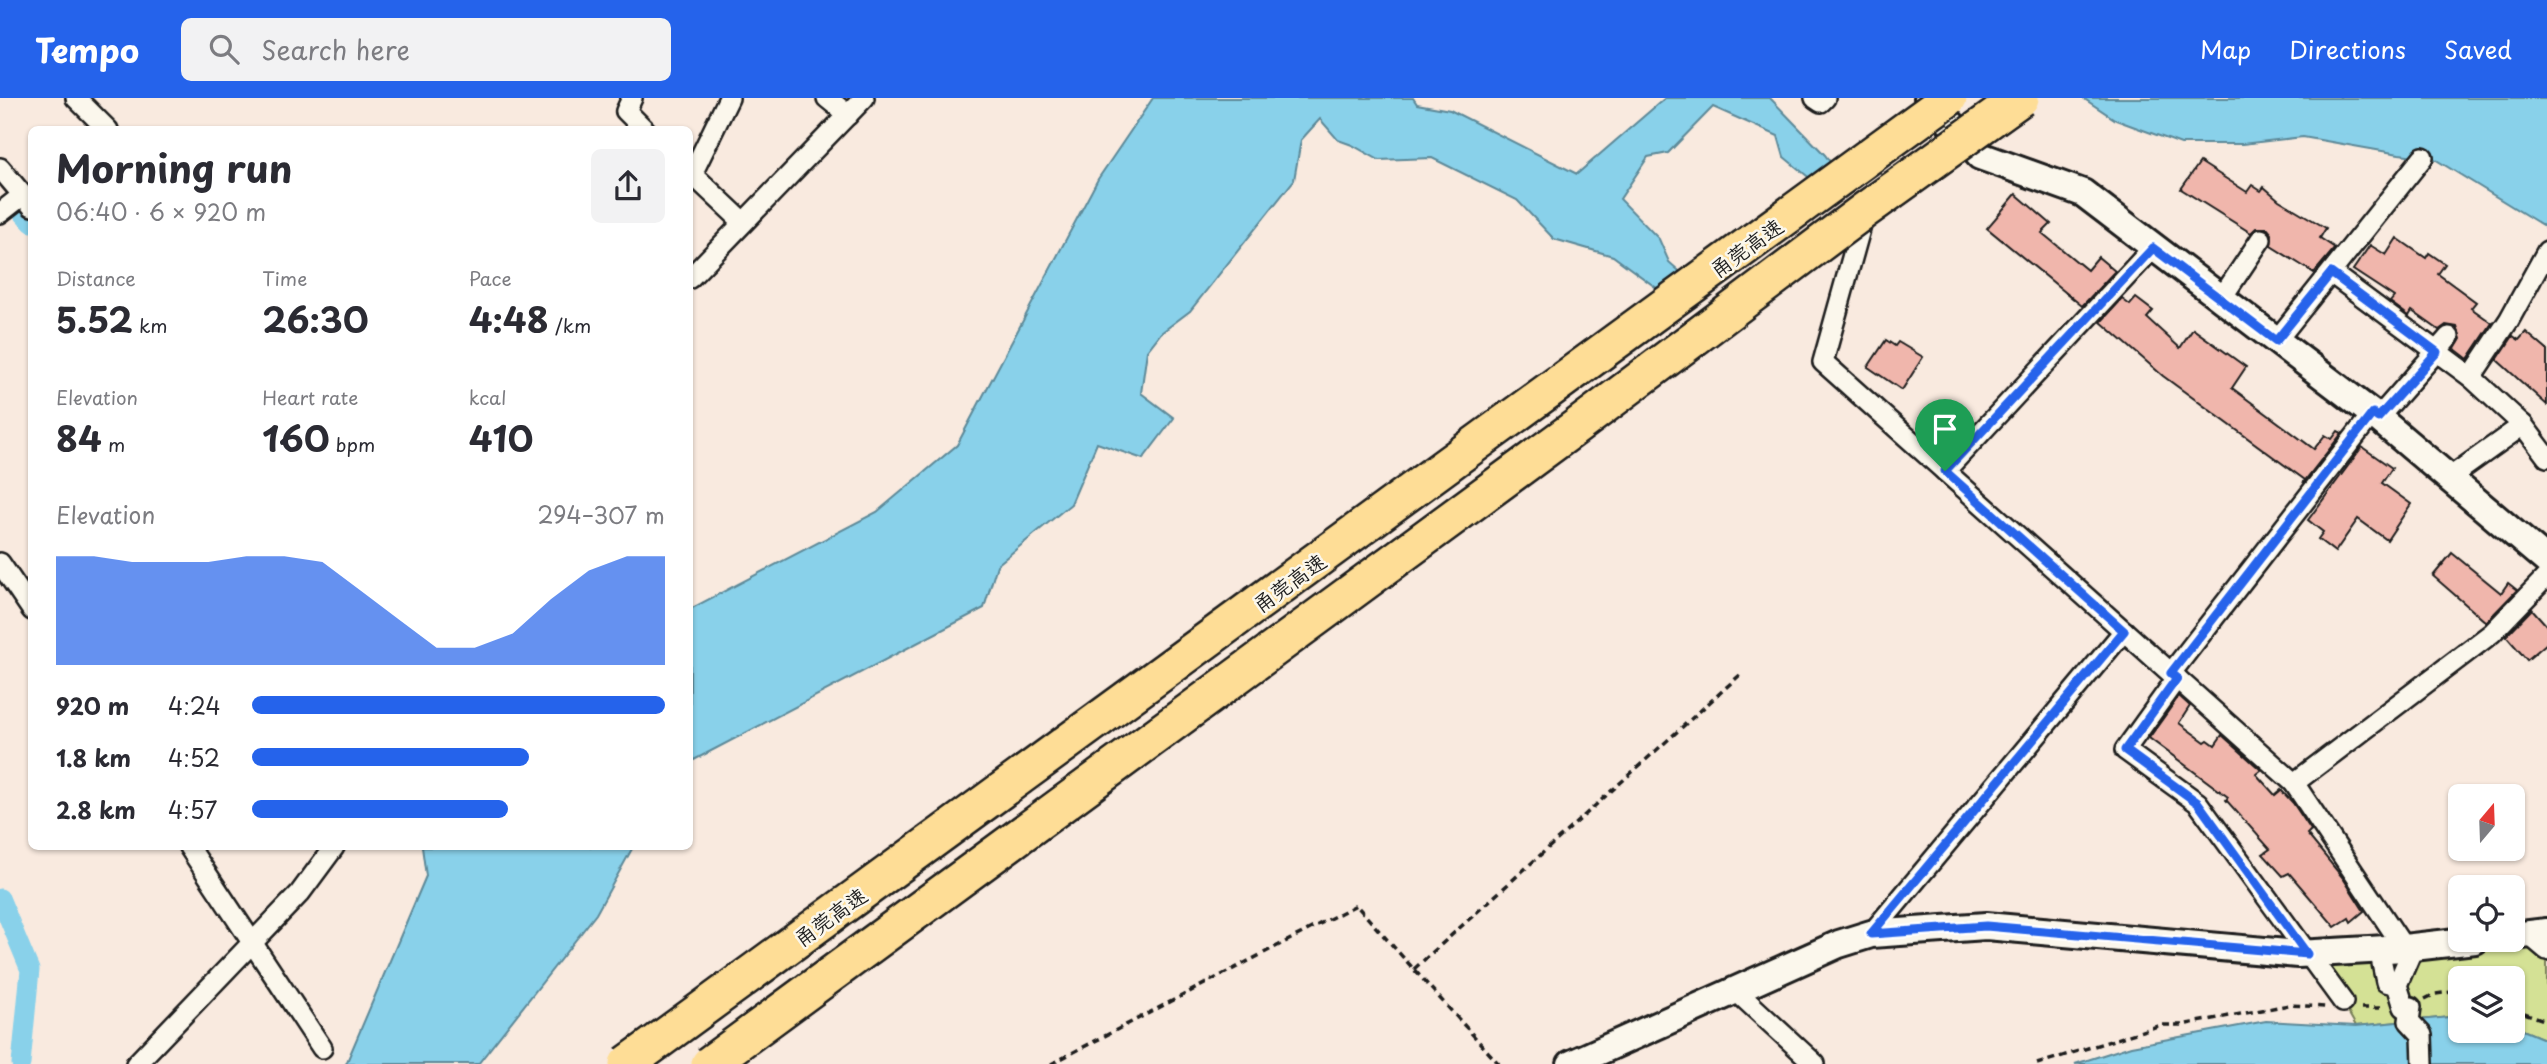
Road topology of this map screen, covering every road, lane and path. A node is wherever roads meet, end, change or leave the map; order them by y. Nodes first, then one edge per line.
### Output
1 (76, 98) edge
2 (632, 98) edge
3 (729, 98) edge
4 (827, 98) edge
5 (864, 98) edge
6 (1815, 98) edge
7 (1825, 98) edge
8 (1928, 98) edge
9 (1949, 98) edge
10 (2021, 98) edge
11 (848, 115) junction
12 (104, 126) edge
13 (641, 126) edge
14 (2423, 157) dead end
15 (0, 168) edge
16 (693, 169) edge
17 (693, 178) edge
18 (27, 201) edge
19 (1865, 210) junction
20 (0, 213) edge
21 (743, 222) junction
22 (2261, 240) dead end
23 (2153, 248) junction
24 (2547, 251) edge
25 (2331, 273) junction
26 (693, 275) edge
27 (2221, 299) junction
28 (2276, 341) junction
29 (2443, 345) junction
30 (2471, 377) junction
31 (2376, 415) junction
32 (2523, 425) junction
33 (2547, 457) edge
34 (1945, 471) junction
35 (2449, 478) junction
36 (2547, 561) edge
37 (0, 563) edge
38 (2547, 576) edge
39 (28, 604) edge
40 (2124, 631) junction
41 (1741, 674) dead end
42 (2174, 676) junction
43 (2294, 783) junction
44 (191, 850) edge
45 (332, 850) edge
46 (1871, 934) junction
47 (252, 943) junction
48 (2448, 943) edge
49 (2399, 948) junction
50 (2307, 954) junction
51 (1414, 969) junction
52 (2397, 985) junction
53 (1735, 990) junction
54 (2448, 992) edge
55 (2347, 1006) junction
56 (2408, 1012) junction
57 (2525, 1013) edge
58 (2547, 1021) edge
59 (322, 1048) dead end
60 (136, 1064) edge
61 (627, 1064) edge
62 (709, 1064) edge
63 (1051, 1064) edge
64 (1499, 1064) edge
65 (1571, 1064) edge
66 (1815, 1064) edge
67 (2037, 1064) edge
68 (2423, 1064) edge

1 - 12 street
2 - 13 street
3 - 16 street
4 - 11 street
5 - 11 street
6 - 7 street
8 - 23 street
9 - 61 highway, 甬莞高速, bridge
10 - 19 highway, 甬莞高速, bridge
11 - 21 street
14 - 25 street
15 - 18 street
17 - 21 street
18 - 20 street
19 - 34 street
19 - 62 highway, 甬莞高速, bridge
21 - 26 street
22 - 27 street
23 - 27 street
23 - 34 street
24 - 30 street
25 - 28 street
25 - 29 street
27 - 28 street
28 - 31 street
29 - 30 street
29 - 31 street
30 - 32 street
31 - 35 street
31 - 42 street
32 - 33 street
32 - 35 street
34 - 40 street
35 - 36 street
37 - 39 street
38 - 43 street
40 - 42 street
40 - 46 street
41 - 51 path
42 - 43 street
42 - 50 street
43 - 49 street
44 - 47 street
45 - 47 street
46 - 50 street
46 - 53 street
47 - 59 street
47 - 60 street
48 - 49 street
49 - 50 street
49 - 52 street
49 - 52 street
50 - 55 street
51 - 63 path
51 - 64 path
52 - 56 street
53 - 65 street
53 - 66 street
54 - 56 path
55 - 56 path
55 - 67 path
56 - 68 street
57 - 58 path

